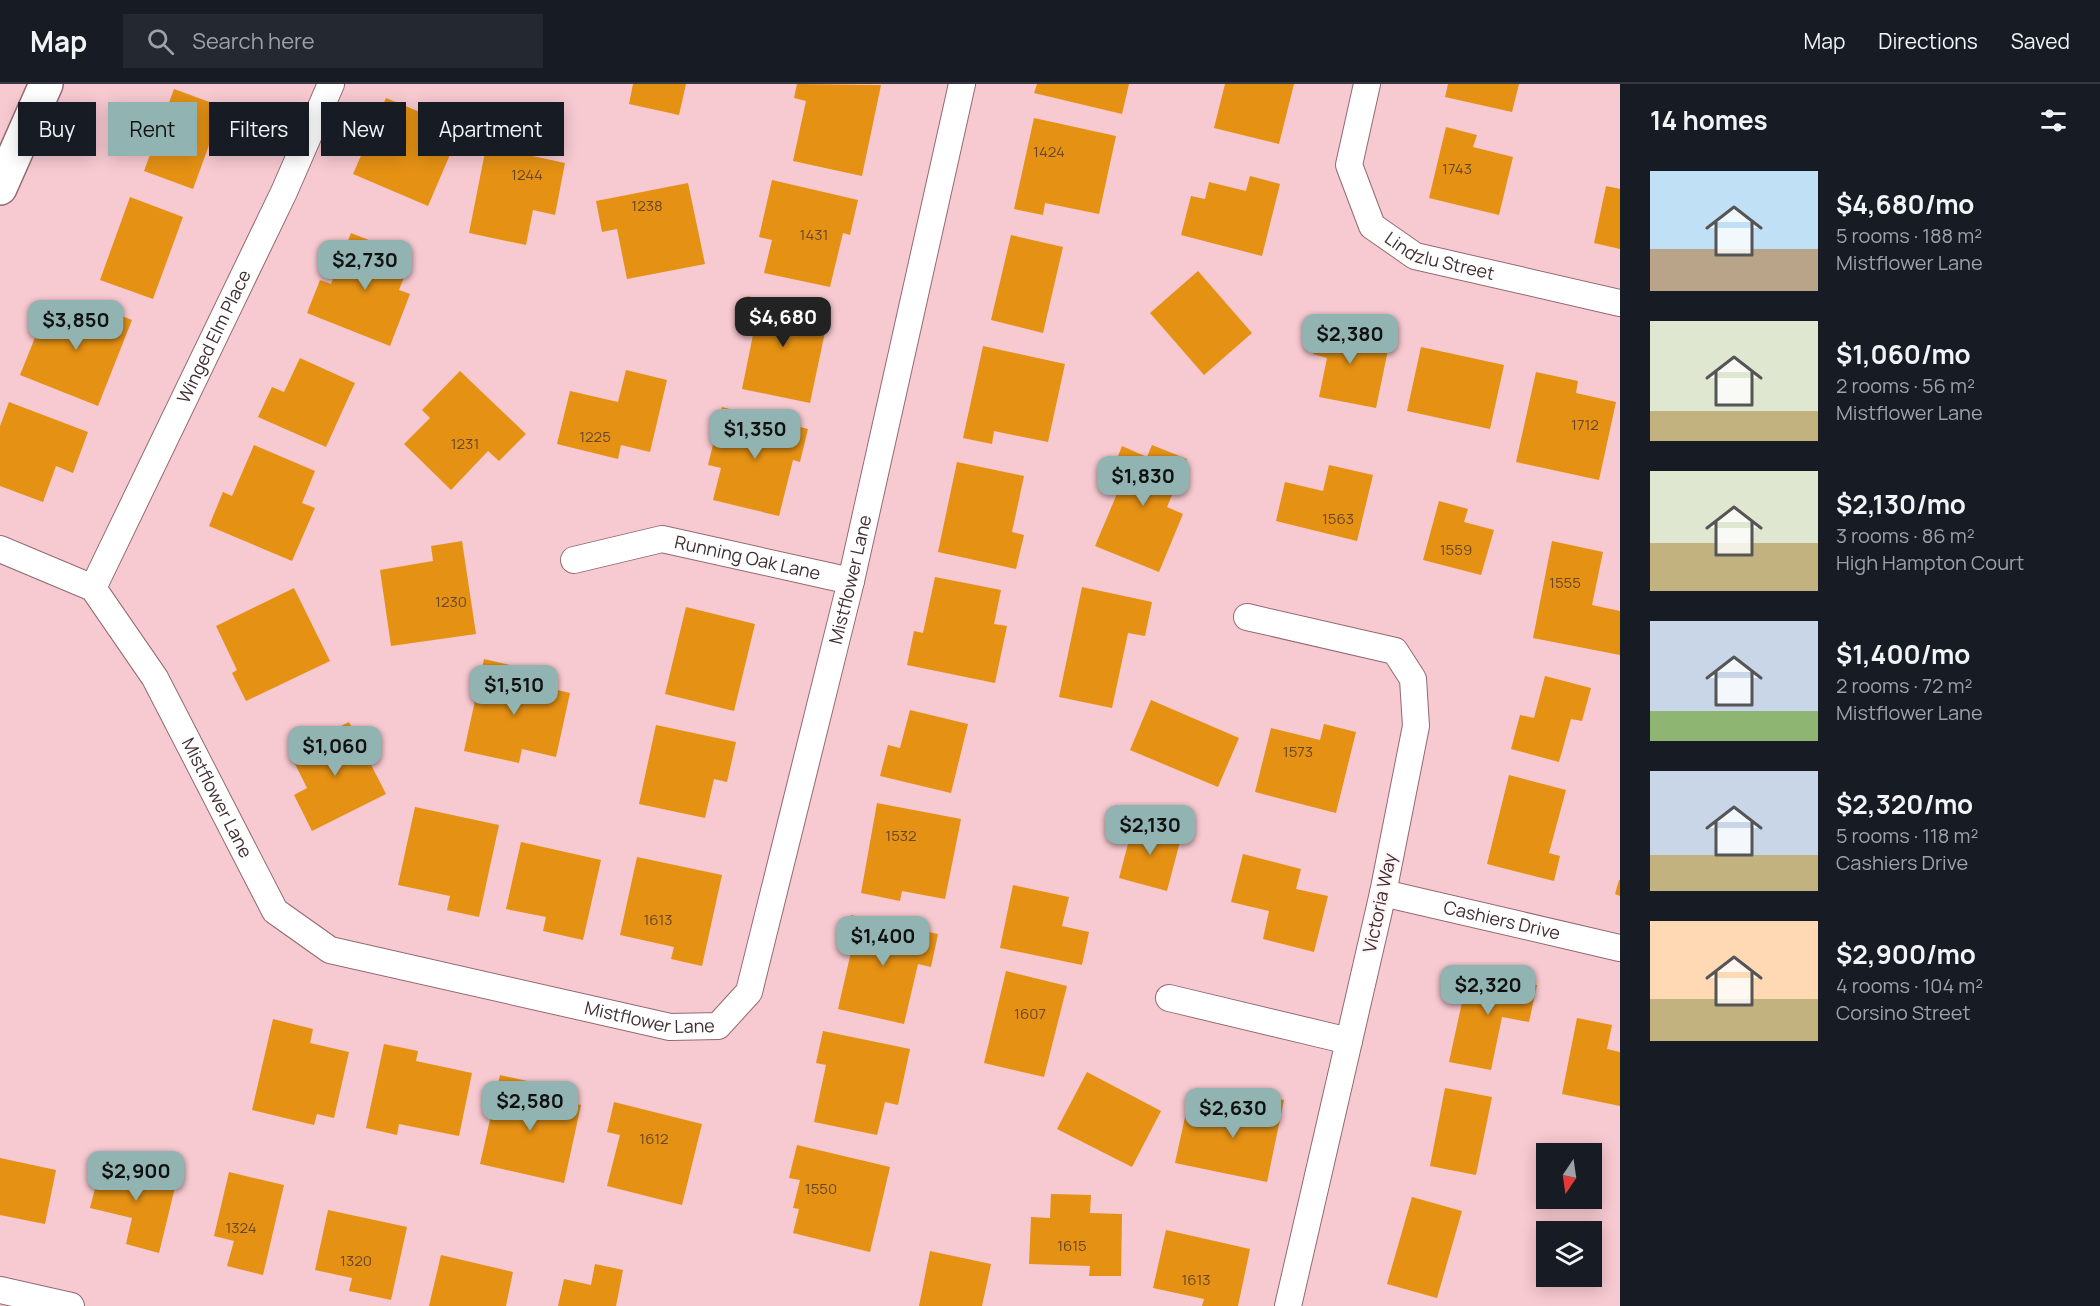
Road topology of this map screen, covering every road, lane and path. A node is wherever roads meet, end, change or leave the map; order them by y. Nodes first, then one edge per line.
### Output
1 (46, 84) edge
2 (331, 84) edge
3 (962, 84) edge
4 (1367, 84) edge
5 (0, 188) edge
6 (1620, 303) edge
7 (0, 549) edge
8 (574, 560) dead end
9 (851, 581) junction
10 (93, 588) junction
11 (1247, 617) dead end
12 (1383, 893) junction
13 (1620, 948) edge
14 (1169, 998) dead end
15 (1349, 1041) junction
16 (0, 1290) edge
17 (71, 1306) edge
18 (1288, 1306) edge

1 - 5 street
2 - 10 street, Winged Elm Place
3 - 9 street, Mistflower Lane
4 - 6 street, Lindzlu Street
7 - 10 street
8 - 9 street, Running Oak Lane
9 - 10 street, Mistflower Lane
11 - 12 street, Victoria Way
12 - 13 street, Cashiers Drive
12 - 15 street, Victoria Way
14 - 15 street
15 - 18 street, Victoria Way
16 - 17 street

